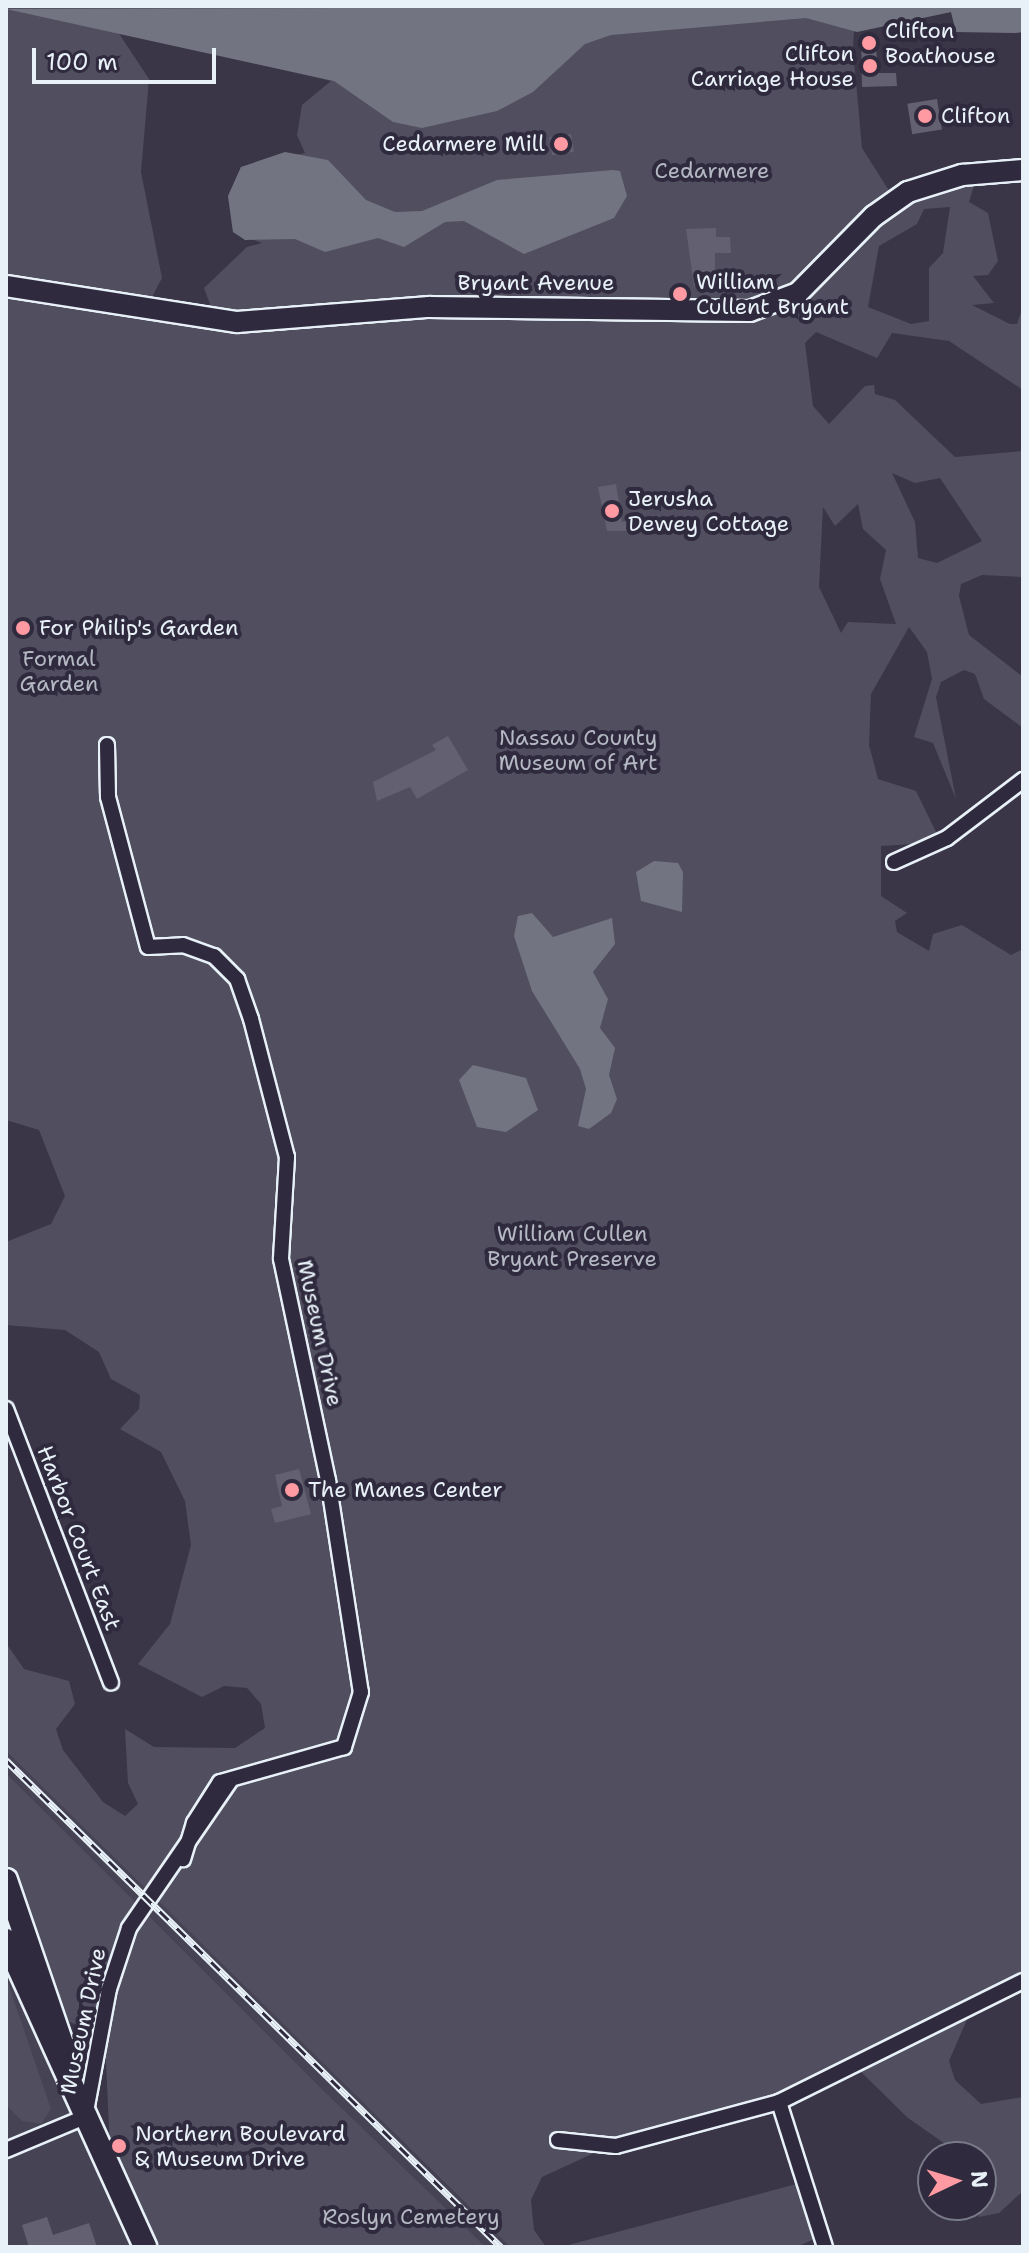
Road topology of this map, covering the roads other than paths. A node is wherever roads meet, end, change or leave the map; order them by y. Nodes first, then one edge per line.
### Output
1 (1023, 170) edge
2 (6, 286) edge
3 (107, 745) dead end
4 (1023, 780) edge
5 (894, 862) dead end
6 (6, 1409) edge
7 (111, 1683) dead end
8 (6, 1880) edge
9 (6, 1940) edge
10 (1023, 1981) edge
11 (779, 2102) junction
12 (85, 2117) junction
13 (558, 2140) dead end
14 (6, 2150) edge
15 (145, 2247) edge
16 (825, 2247) edge

1 - 2 main road, Bryant Avenue
3 - 12 street, Museum Drive
4 - 5 street
6 - 7 street, Harbor Court East
8 - 12 main road
9 - 12 main road
10 - 11 street
11 - 13 street
11 - 16 street
12 - 14 street
12 - 15 main road

